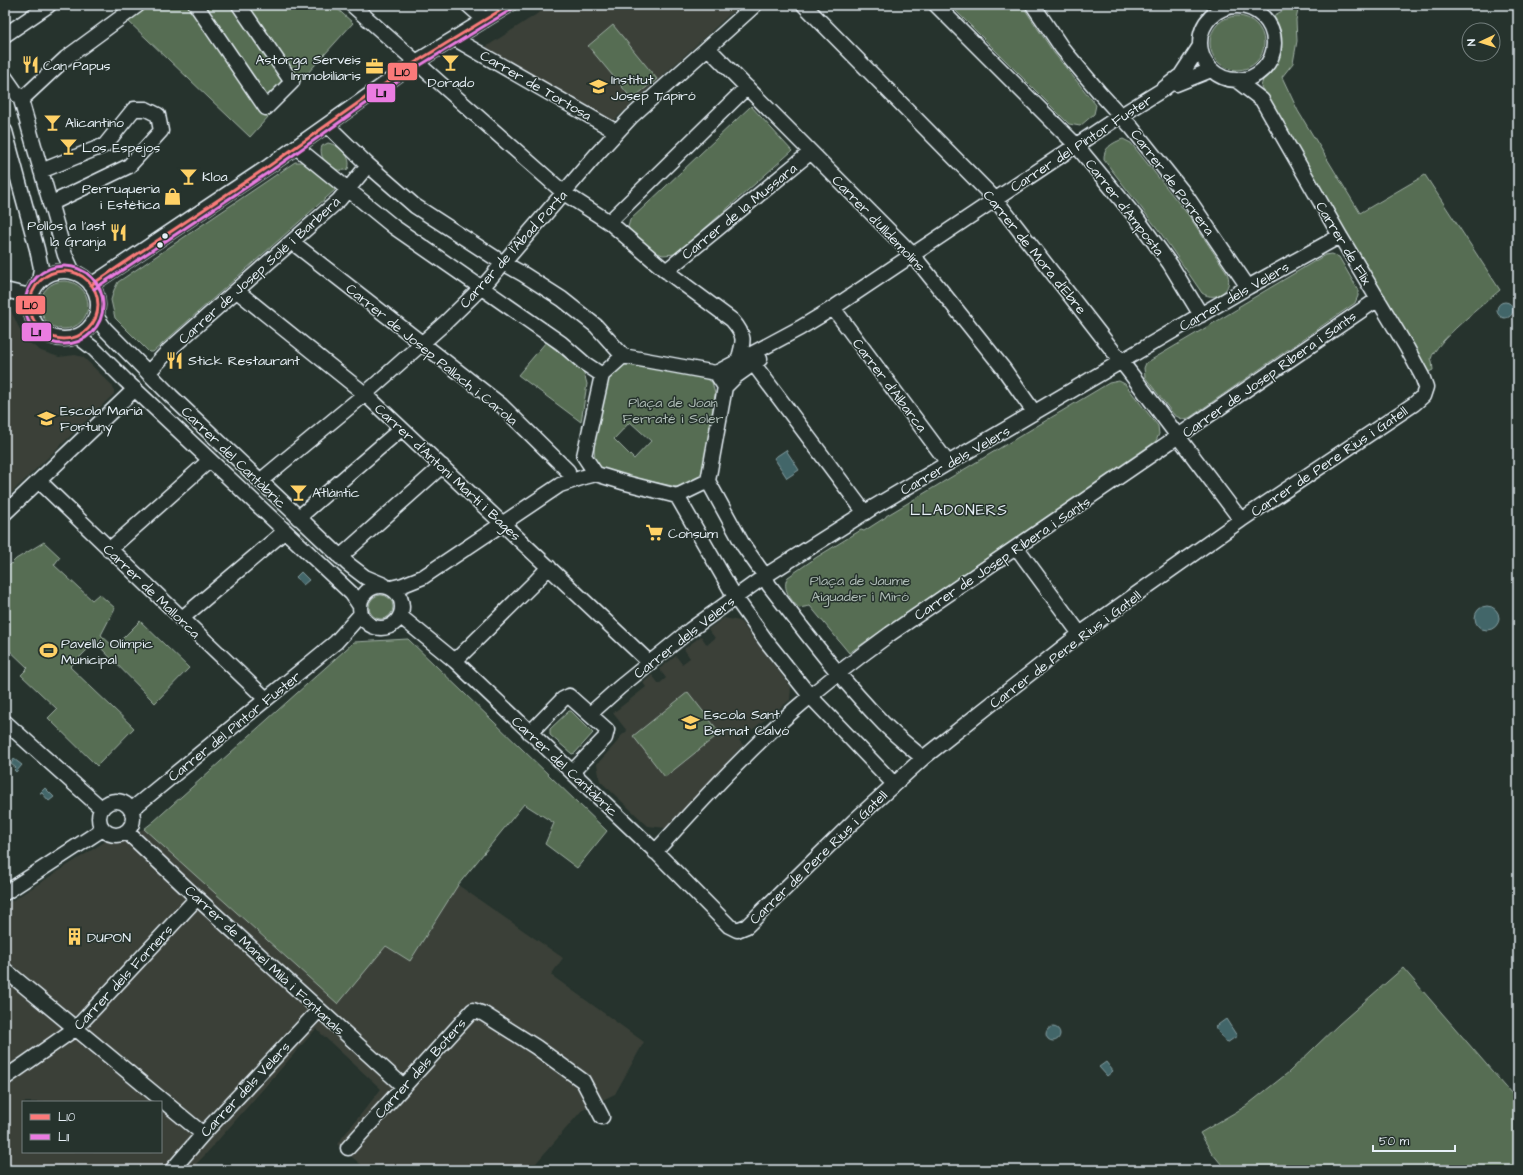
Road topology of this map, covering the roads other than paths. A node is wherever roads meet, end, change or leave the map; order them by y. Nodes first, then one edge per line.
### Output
1 (49, 5) edge
2 (138, 5) edge
3 (196, 5) edge
4 (239, 5) edge
5 (352, 5) edge
6 (468, 5) edge
7 (509, 5) edge
8 (755, 5) edge
9 (804, 5) edge
10 (936, 5) edge
11 (1033, 5) edge
12 (1217, 8) edge
13 (485, 20) junction
14 (5, 35) edge
15 (455, 38) junction
16 (1200, 46) junction
17 (708, 48) junction
18 (416, 62) junction
19 (1211, 70) junction
20 (1258, 74) junction
21 (5, 77) edge
22 (1236, 80) junction
23 (747, 87) junction
24 (1162, 90) junction
25 (21, 100) junction
26 (1262, 100) junction
27 (1120, 116) junction
28 (328, 126) junction
29 (5, 131) edge
30 (617, 132) junction
31 (1076, 145) junction
32 (296, 147) junction
33 (811, 152) junction
34 (368, 166) junction
35 (41, 171) junction
36 (348, 190) junction
37 (564, 193) junction
38 (995, 199) junction
39 (50, 204) junction
40 (609, 222) junction
41 (1340, 236) junction
42 (292, 242) junction
43 (912, 254) junction
44 (503, 263) junction
45 (666, 271) junction
46 (74, 272) junction
47 (39, 282) junction
48 (91, 285) junction
49 (482, 287) junction
50 (1248, 288) junction
51 (5, 290) edge
52 (237, 291) junction
53 (30, 296) junction
54 (1378, 299) junction
55 (833, 308) junction
56 (1202, 315) junction
57 (96, 316) junction
58 (800, 328) junction
59 (77, 336) junction
60 (422, 344) junction
61 (623, 356) junction
62 (738, 361) junction
63 (1122, 362) junction
64 (753, 363) junction
65 (716, 373) junction
66 (148, 374) junction
67 (602, 376) junction
68 (724, 387) junction
69 (1426, 387) joint
70 (135, 389) junction
71 (365, 394) junction
72 (1034, 412) junction
73 (401, 429) junction
74 (1179, 437) junction
75 (584, 456) junction
76 (210, 460) junction
77 (948, 463) junction
78 (442, 466) junction
79 (568, 471) junction
80 (596, 474) junction
81 (38, 481) junction
82 (260, 481) junction
83 (708, 481) junction
84 (560, 485) junction
85 (677, 496) junction
86 (5, 513) edge
87 (865, 513) junction
88 (298, 518) junction
89 (1241, 520) junction
90 (504, 524) junction
91 (285, 531) junction
92 (1017, 548) junction
93 (109, 550) junction
94 (340, 557) junction
95 (549, 567) junction
96 (765, 576) junction
97 (423, 577) junction
98 (387, 587) junction
99 (735, 597) junction
100 (401, 610) junction
101 (363, 615) junction
102 (181, 619) junction
103 (1080, 634) junction
104 (455, 661) junction
105 (650, 663) junction
106 (838, 672) junction
107 (810, 696) junction
108 (266, 699) junction
109 (590, 714) junction
110 (5, 722) edge
111 (530, 733) junction
112 (923, 758) junction
113 (572, 772) junction
114 (894, 784) junction
115 (101, 808) junction
116 (132, 810) junction
117 (103, 829) junction
118 (127, 832) junction
119 (655, 852) junction
120 (5, 893) edge
121 (197, 898) junction
122 (725, 921) joint
123 (5, 970) edge
124 (319, 1010) junction
125 (76, 1028) junction
126 (5, 1078) edge
127 (403, 1086) junction
128 (602, 1117) dead end
129 (202, 1134) junction
130 (348, 1148) dead end
131 (172, 1170) edge

1 - 14 street
2 - 25 street
3 - 4 street
5 - 18 street
6 - 13 street
7 - 13 street
8 - 17 street, Carrer de l'Abad Porta
9 - 38 street, Carrer de Mora d'Ebre
10 - 31 street, Carrer d'Amposta
11 - 27 street, Carrer de Porrera
12 - 16 street
12 - 20 street
13 - 15 street
15 - 18 street
15 - 30 street, Carrer de Tortosa
16 - 19 street
16 - 24 street, Carrer del Pintor Fuster
17 - 23 street, Carrer d'Ulldemolins
17 - 30 street, Carrer de l'Abad Porta
18 - 28 street
18 - 37 street
19 - 22 street
19 - 24 street, Carrer del Pintor Fuster
20 - 22 street
20 - 26 street, Carrer de Flix
21 - 25 street
22 - 26 street, Carrer de Flix
23 - 33 street, Carrer d'Ulldemolins
23 - 40 street
24 - 27 street, Carrer del Pintor Fuster
25 - 35 street
26 - 41 street, Carrer de Flix
27 - 31 street, Carrer del Pintor Fuster
27 - 50 street, Carrer de Porrera
28 - 32 street
28 - 34 street
29 - 47 street
30 - 37 street, Carrer de l'Abad Porta
31 - 38 street, Carrer del Pintor Fuster
31 - 56 street, Carrer d'Amposta
32 - 36 street
32 - 48 street
33 - 43 street, Carrer d'Ulldemolins
33 - 45 street, Carrer de la Mussara
34 - 36 street, Carrer de Josep Solé i Barberà
34 - 44 street
35 - 39 street
35 - 39 street
36 - 42 street, Carrer de Josep Solé i Barberà
36 - 49 street
37 - 40 street
37 - 44 street, Carrer de l'Abad Porta
38 - 43 street, Carrer del Pintor Fuster
38 - 63 street, Carrer de Mora d'Ebre
39 - 46 street
40 - 45 street
41 - 50 street, Carrer dels Velers
41 - 54 street, Carrer de Flix
42 - 52 street, Carrer de Josep Solé i Barberà
42 - 60 street, Carrer de Josep Pallach i Carola
43 - 55 street, Carrer del Pintor Fuster
43 - 72 street, Carrer d'Ulldemolins
44 - 49 street, Carrer de l'Abad Porta
44 - 61 street
45 - 62 street
46 - 47 street
46 - 48 street
47 - 53 street
48 - 57 street
49 - 60 street, Carrer de l'Abad Porta
49 - 67 street
50 - 56 street, Carrer dels Velers
51 - 53 street
52 - 66 street, Carrer de Josep Solé i Barberà
52 - 71 street, Carrer d'Antoni Martí i Bages
53 - 59 street
54 - 69 street, Carrer de Flix
54 - 74 street, Carrer de Josep Ribera i Sants
55 - 58 street, Carrer del Pintor Fuster
55 - 77 street, Carrer d'Albarca
56 - 63 street, Carrer dels Velers
57 - 59 street
57 - 66 street, Carrer del Cantàbric
58 - 62 street, Carrer del Pintor Fuster
58 - 64 street, Carrer del Pintor Fuster
59 - 70 street, Carrer del Cantàbric
60 - 71 street, Carrer de l'Abad Porta
60 - 79 street, Carrer de Josep Pallach i Carola
61 - 65 street
61 - 67 street
62 - 65 street, Carrer del Pintor Fuster
63 - 72 street, Carrer dels Velers
63 - 74 street, Carrer de Mora d'Ebre
64 - 68 street, Carrer del Pintor Fuster
64 - 87 street
65 - 68 street
66 - 82 street, Carrer del Cantàbric
67 - 75 street
68 - 83 street
69 - 89 street, Carrer de Pere Rius i Gatell
70 - 76 street, Carrer del Cantàbric
70 - 81 street
71 - 73 street, Carrer d'Antoni Martí i Bages
71 - 82 street, Carrer de l'Abad Porta
72 - 77 street, Carrer dels Velers
73 - 78 street, Carrer d'Antoni Martí i Bages
73 - 88 street
74 - 89 street, Carrer de Mora d'Ebre
74 - 92 street, Carrer de Josep Ribera i Sants
75 - 79 street
75 - 80 street
76 - 91 street, Carrer del Cantàbric
76 - 93 street
77 - 87 street, Carrer dels Velers
78 - 90 street, Carrer d'Antoni Martí i Bages
78 - 94 street
79 - 84 street
80 - 84 street
80 - 85 street
81 - 86 street
81 - 93 street, Carrer de Mallorca
82 - 88 street, Carrer del Cantàbric
83 - 85 street
83 - 96 street
84 - 90 street
85 - 99 street
87 - 96 street, Carrer dels Velers
88 - 94 street, Carrer del Cantàbric
89 - 103 street, Carrer de Pere Rius i Gatell
90 - 95 street, Carrer d'Antoni Martí i Bages
90 - 97 street
91 - 101 street, Carrer del Cantàbric
91 - 102 street
92 - 103 street
92 - 106 street, Carrer de Josep Ribera i Sants
93 - 102 street, Carrer de Mallorca
94 - 98 street, Carrer del Cantàbric
95 - 104 street
95 - 105 street, Carrer d'Antoni Martí i Bages
96 - 99 street, Carrer dels Velers
96 - 106 street
97 - 98 street
97 - 100 street
98 - 100 street
98 - 101 street
99 - 105 street, Carrer dels Velers
99 - 107 street
100 - 101 street
100 - 104 street, Carrer del Cantàbric
101 - 108 street, Carrer del Pintor Fuster
102 - 108 street, Carrer de Mallorca
103 - 112 street, Carrer de Pere Rius i Gatell
104 - 111 street, Carrer del Cantàbric
105 - 109 street, Carrer dels Velers
106 - 107 street, Carrer de Josep Ribera i Sants
106 - 112 street
107 - 114 street
107 - 119 street, Carrer de Josep Ribera i Sants
108 - 116 street, Carrer del Pintor Fuster
109 - 111 street
109 - 113 street
110 - 115 street
111 - 113 street, Carrer del Cantàbric
112 - 114 street, Carrer de Pere Rius i Gatell
113 - 119 street, Carrer del Cantàbric
114 - 122 street, Carrer de Pere Rius i Gatell
115 - 116 street
115 - 117 street
116 - 118 street
117 - 118 street
117 - 120 street
118 - 121 street, Carrer de Manel Milà i Fontanals
119 - 122 street, Carrer del Cantàbric
121 - 124 street, Carrer de Manel Milà i Fontanals
121 - 125 street, Carrer dels Forners
123 - 125 street
124 - 127 street, Carrer de Manel Milà i Fontanals
124 - 129 street, Carrer dels Velers
125 - 126 street, Carrer dels Forners
125 - 129 street
127 - 128 street, Carrer dels Boters
127 - 130 street, Carrer dels Boters
129 - 131 street, Carrer dels Velers

